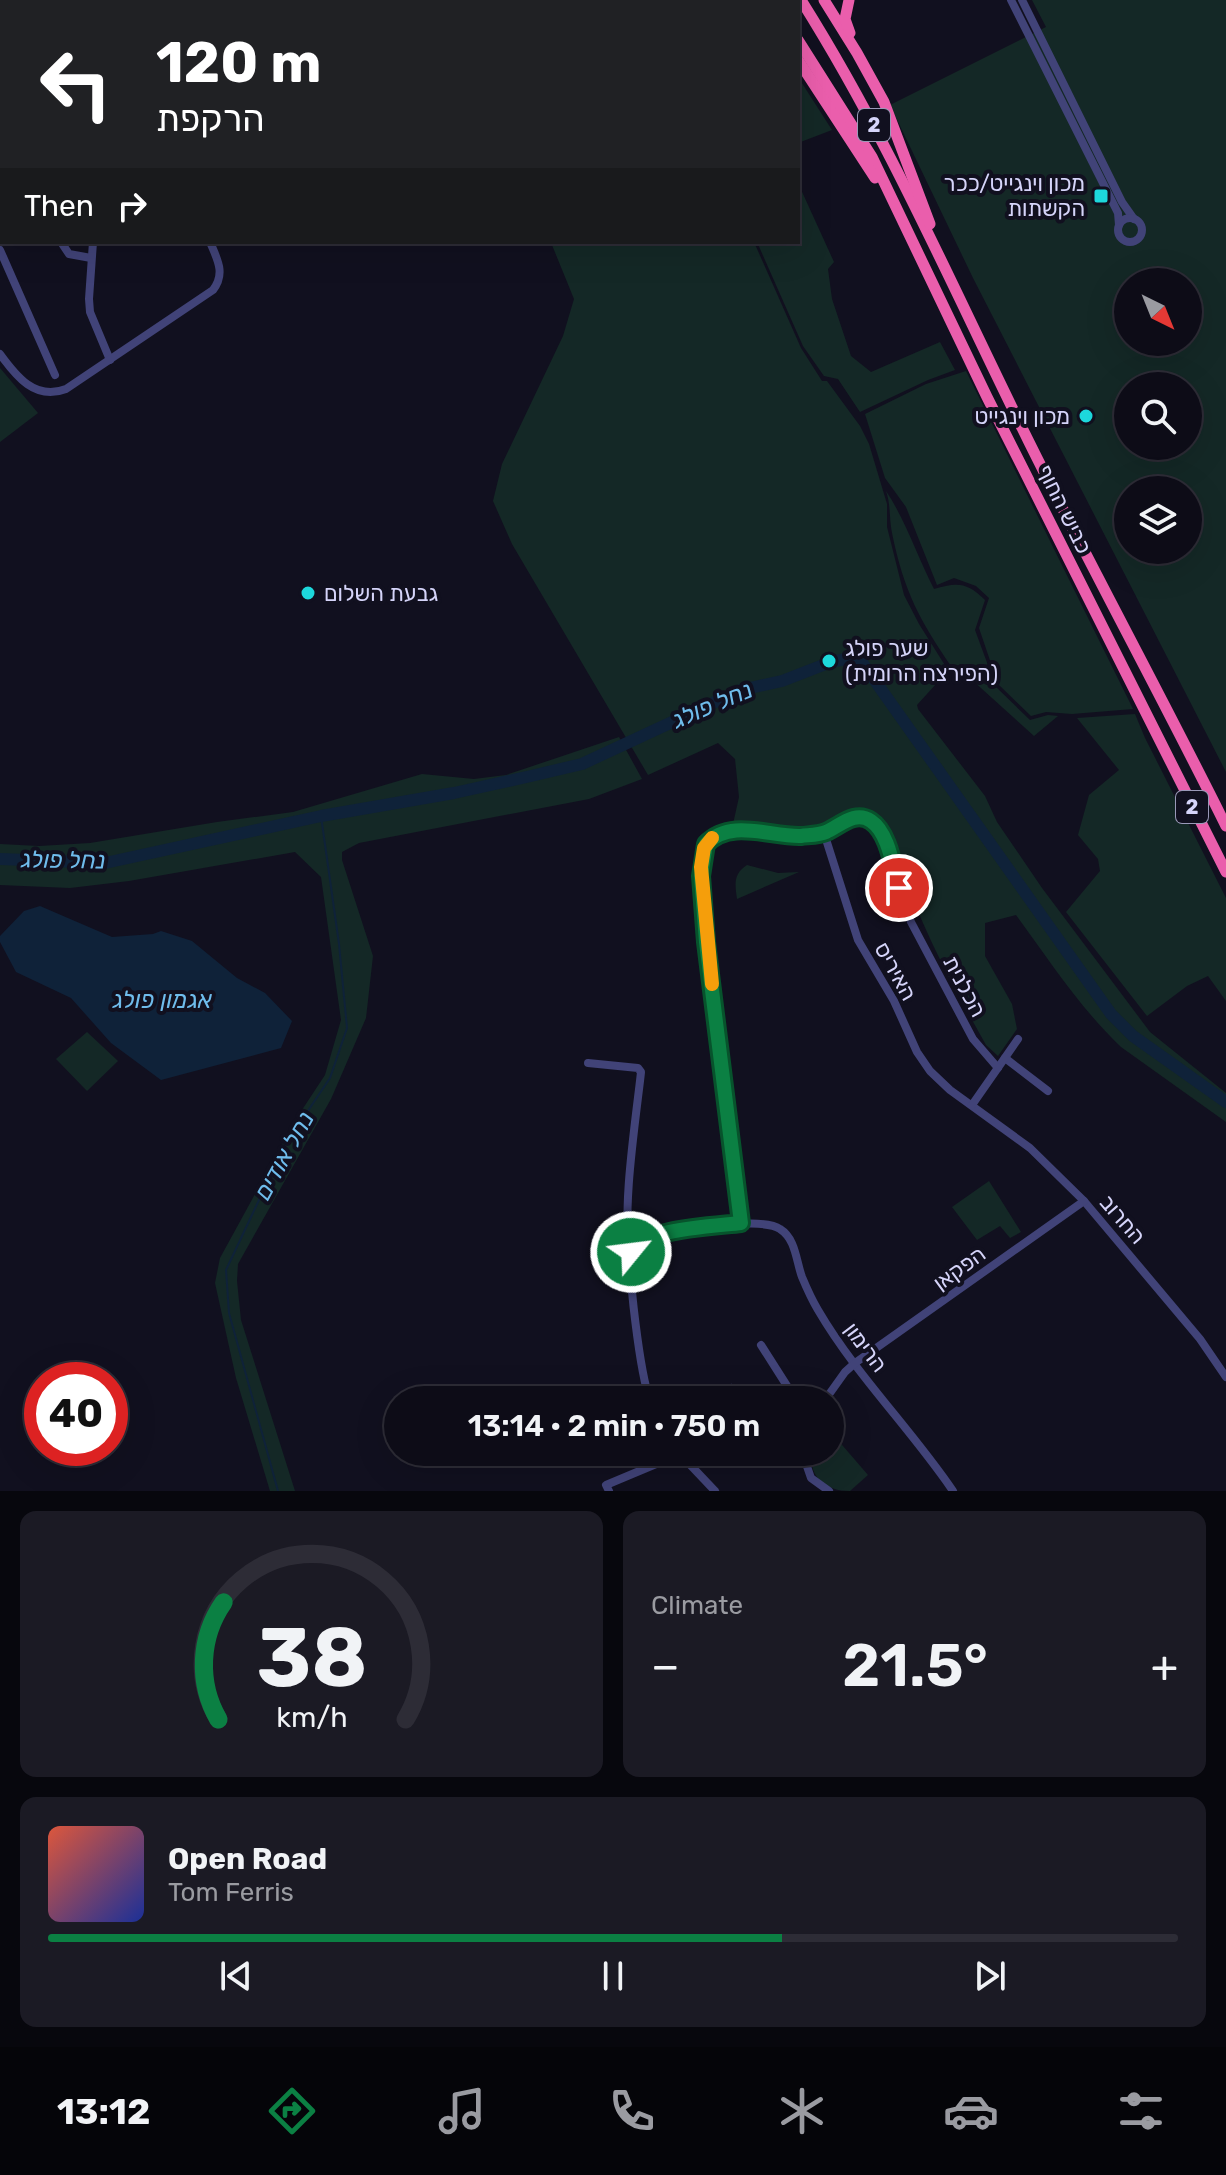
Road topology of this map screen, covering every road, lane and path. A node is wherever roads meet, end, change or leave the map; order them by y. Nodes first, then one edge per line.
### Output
1 (801, 0) edge
2 (824, 0) edge
3 (849, 0) edge
4 (1011, 0) edge
5 (1022, 0) edge
6 (800, 43) edge
7 (857, 53) junction
8 (800, 63) edge
9 (1134, 219) junction
10 (1119, 225) junction
11 (910, 237) junction
12 (62, 244) edge
13 (93, 244) edge
14 (211, 244) edge
15 (0, 250) edge
16 (940, 255) junction
17 (91, 258) junction
18 (0, 354) edge
19 (110, 360) junction
20 (55, 375) dead end
21 (1226, 826) edge
22 (824, 833) junction
23 (1226, 872) edge
24 (1018, 1039) dead end
25 (1005, 1058) junction
26 (588, 1063) dead end
27 (998, 1068) junction
28 (1048, 1091) dead end
29 (972, 1105) junction
30 (1084, 1201) junction
31 (741, 1223) junction
32 (632, 1246) junction
33 (761, 1345) dead end
34 (855, 1363) junction
35 (1226, 1377) edge
36 (645, 1386) edge
37 (787, 1386) edge
38 (835, 1386) edge
39 (649, 1466) edge
40 (691, 1466) edge
41 (807, 1466) edge
42 (609, 1491) edge
43 (715, 1491) edge
44 (829, 1491) edge
45 (953, 1491) edge

1 - 16 highway, כביש החוף / 2
2 - 7 highway
3 - 7 highway
4 - 10 street
5 - 9 street
6 - 11 highway, כביש החוף / 2
7 - 16 highway
8 - 11 highway
9 - 10 street
9 - 10 street
11 - 23 highway, כביש החוף / 2
12 - 17 street
13 - 17 street
14 - 19 street
15 - 20 street
16 - 21 highway, כביש החוף / 2
17 - 19 street
18 - 19 street
22 - 27 street, הכלנית
22 - 29 street, האיריס
22 - 31 street, הכלנית
24 - 25 street
25 - 27 street
25 - 28 street
26 - 32 street
27 - 29 street
29 - 30 street, החרוב
30 - 34 street, הפקאן
30 - 35 street, החרוב
31 - 32 street
31 - 34 street, הרימון
32 - 36 street
33 - 37 street
34 - 38 street, הפקאן
34 - 45 street, הרימון
39 - 42 street
40 - 43 street
41 - 44 street

